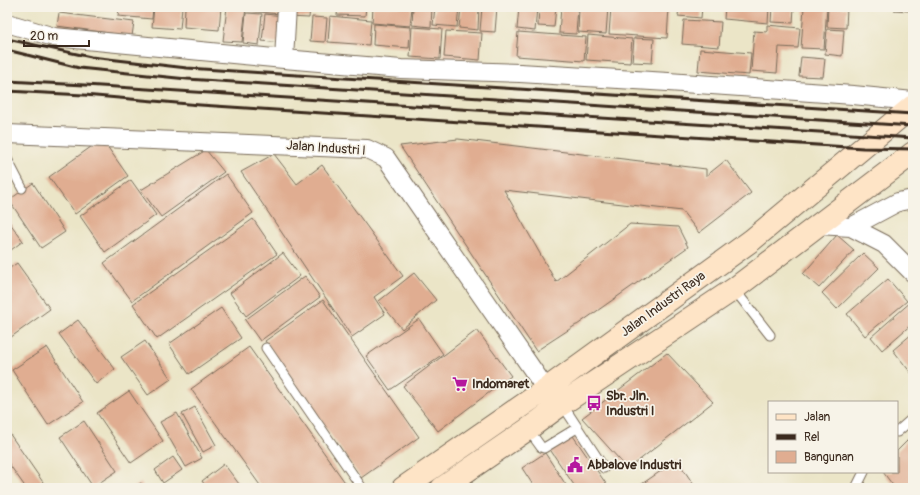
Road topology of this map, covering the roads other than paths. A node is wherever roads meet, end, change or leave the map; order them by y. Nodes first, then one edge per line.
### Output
1 (287, 7) edge
2 (7, 23) edge
3 (284, 59) junction
4 (913, 101) edge
5 (913, 106) edge
6 (7, 134) edge
7 (913, 153) edge
8 (7, 159) edge
9 (22, 188) dead end
10 (913, 199) edge
11 (818, 225) junction
12 (851, 227) junction
13 (913, 274) edge
14 (734, 289) junction
15 (770, 335) dead end
16 (266, 348) dead end
17 (546, 389) junction
18 (562, 404) junction
19 (913, 418) edge
20 (577, 428) junction
21 (528, 429) junction
22 (898, 431) edge
23 (604, 468) dead end
24 (428, 470) junction
25 (864, 473) edge
26 (362, 488) edge
27 (403, 488) edge
28 (441, 488) edge
29 (856, 488) edge

1 - 3 street
2 - 3 street
3 - 4 street
5 - 17 main road, Jalan Industri Raya
6 - 17 street, Jalan Industri I
7 - 11 main road, Jalan Industri Raya
8 - 9 lane
10 - 12 street
11 - 12 street
11 - 14 main road, Jalan Industri Raya
12 - 13 street
14 - 15 lane
14 - 18 main road, Jalan Industri Raya
16 - 26 lane
17 - 24 main road, Jalan Industri Raya
18 - 20 lane
18 - 21 main road, Jalan Industri Raya
19 - 22 lane
20 - 21 lane
20 - 23 lane
21 - 28 main road, Jalan Industri Raya
24 - 27 main road, Jalan Industri Raya
24 - 28 main road
25 - 29 lane

